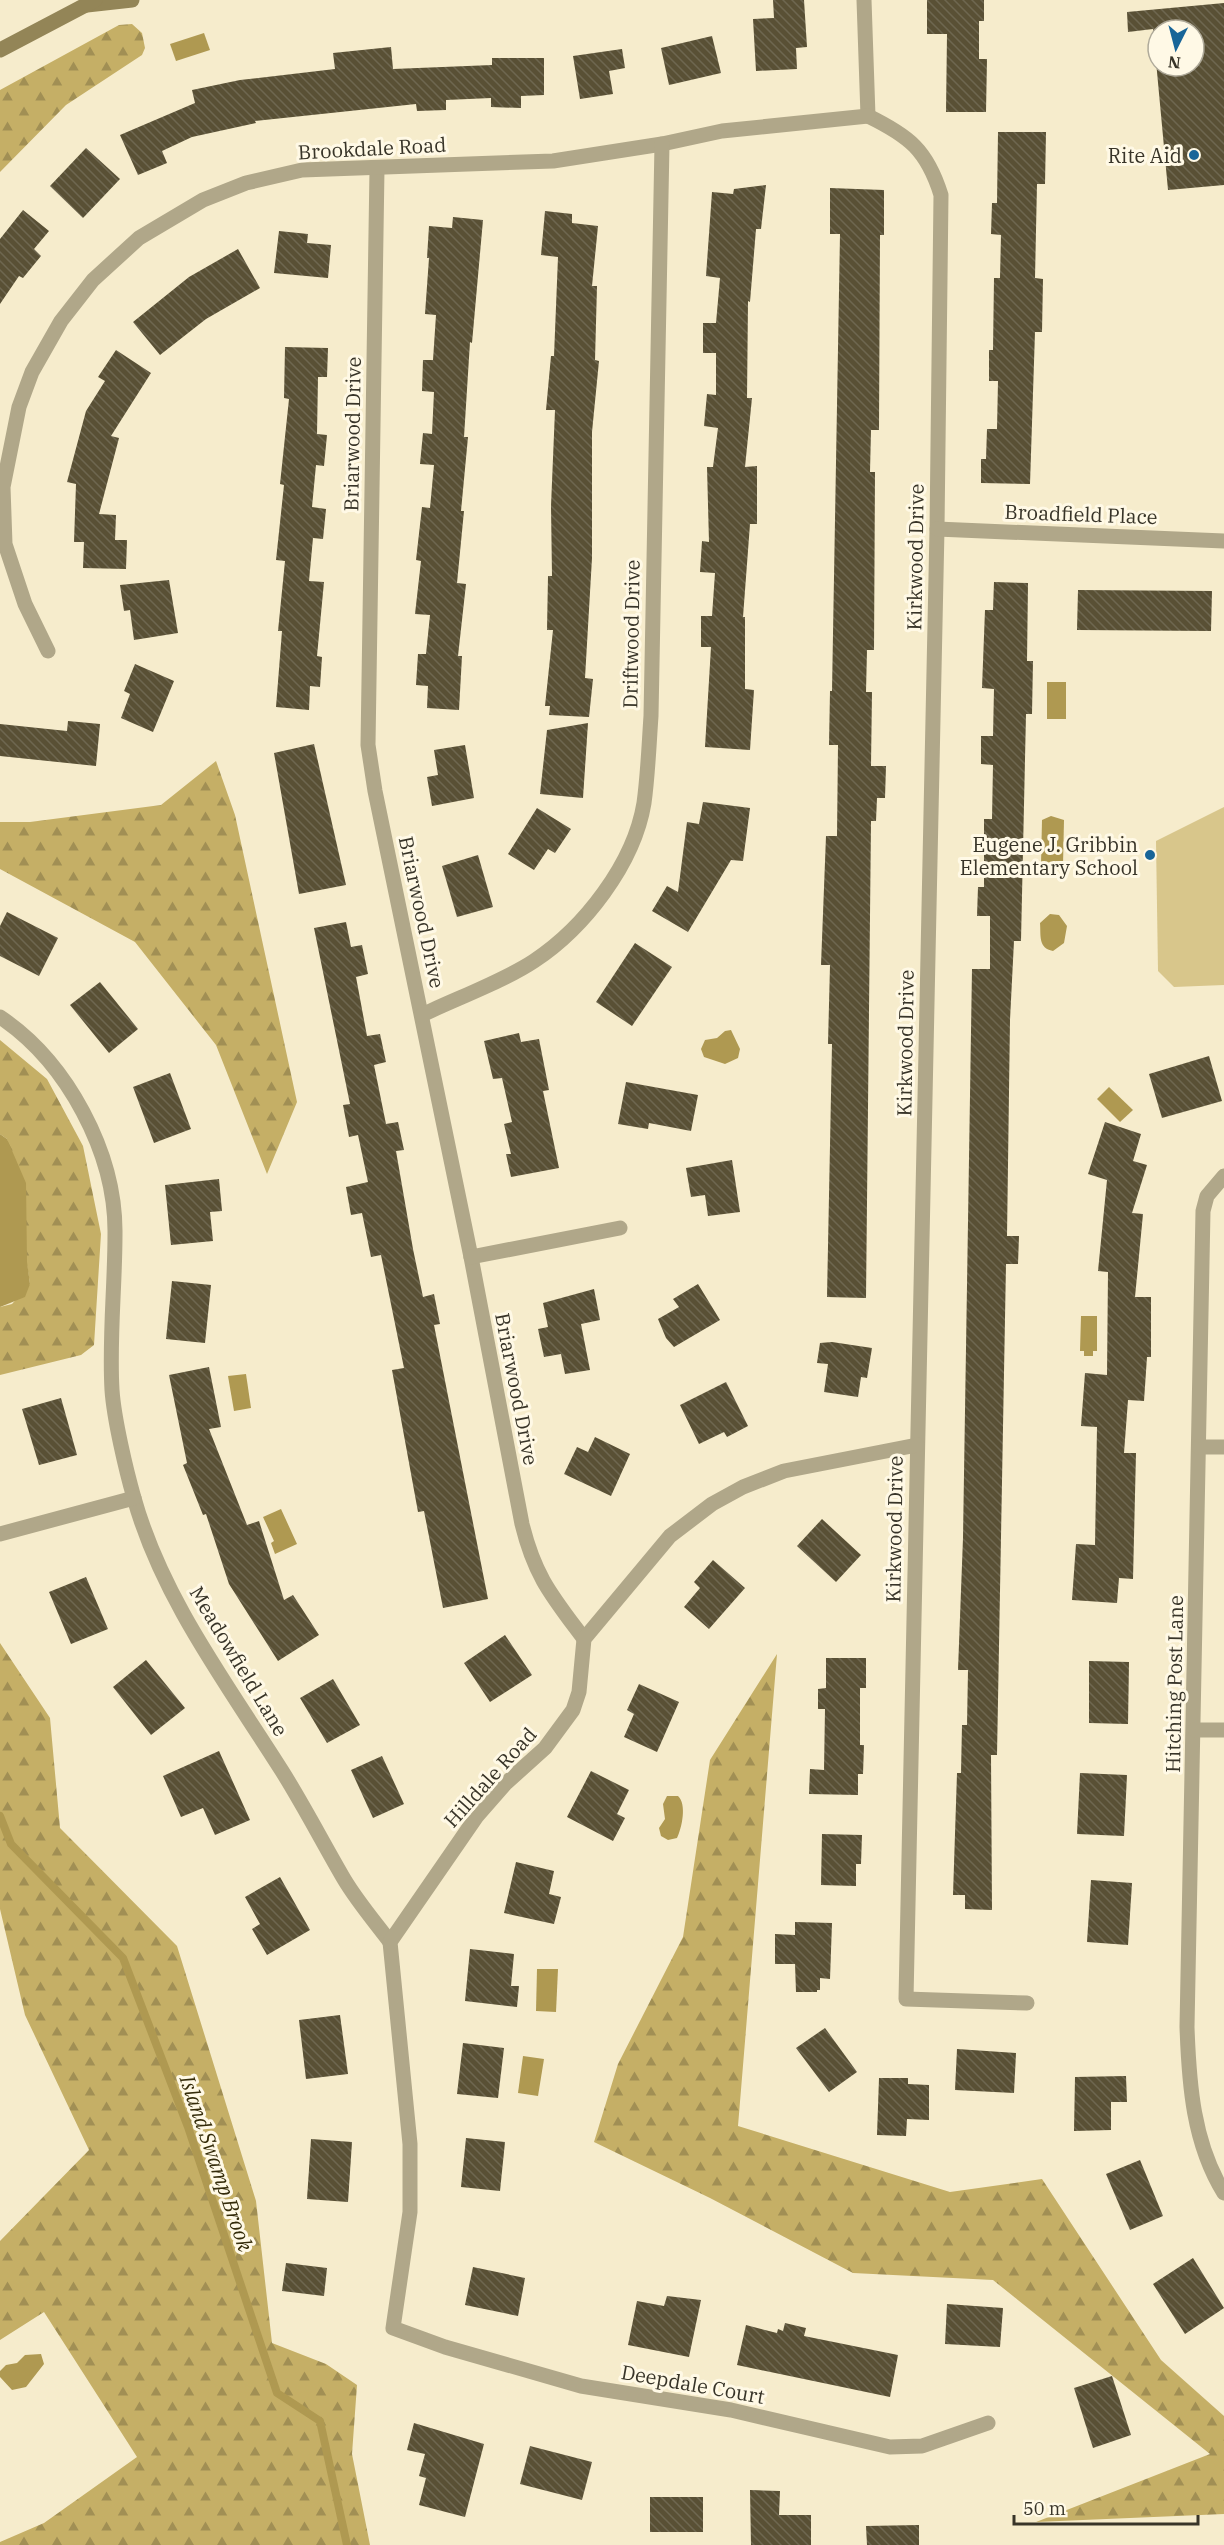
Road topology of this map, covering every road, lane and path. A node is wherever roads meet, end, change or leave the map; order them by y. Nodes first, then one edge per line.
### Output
1 (132, 0) edge
2 (864, 0) edge
3 (91, 2) edge
4 (0, 50) edge
5 (868, 116) junction
6 (662, 144) junction
7 (377, 168) junction
8 (937, 529) junction
9 (1224, 541) edge
10 (48, 651) dead end
11 (422, 1015) junction
12 (0, 1017) edge
13 (1224, 1176) edge
14 (620, 1228) dead end
15 (471, 1257) junction
16 (917, 1445) junction
17 (1200, 1447) junction
18 (1224, 1447) edge
19 (134, 1498) junction
20 (0, 1534) edge
21 (584, 1639) junction
22 (1195, 1730) junction
23 (1224, 1730) edge
24 (390, 1942) junction
25 (1027, 2003) dead end
26 (1224, 2193) edge
27 (988, 2423) dead end

1 - 3 main road
2 - 5 street
3 - 4 main road
5 - 6 street, Brookdale Road
5 - 8 street, Kirkwood Drive
6 - 7 street, Brookdale Road
6 - 11 street, Driftwood Drive
7 - 10 street, Brookdale Road
7 - 11 street, Briarwood Drive
8 - 9 street, Broadfield Place
8 - 16 street, Kirkwood Drive
11 - 15 street, Briarwood Drive
12 - 19 street, Meadowfield Lane
13 - 17 street, Hitching Post Lane
14 - 15 street
15 - 21 street, Briarwood Drive
16 - 21 street
16 - 25 street, Kirkwood Drive
17 - 18 street
17 - 22 street, Hitching Post Lane
19 - 20 street
19 - 24 street, Meadowfield Lane
21 - 24 street, Hilldale Road
22 - 23 street
22 - 26 street, Hitching Post Lane
24 - 27 street, Deepdale Court

